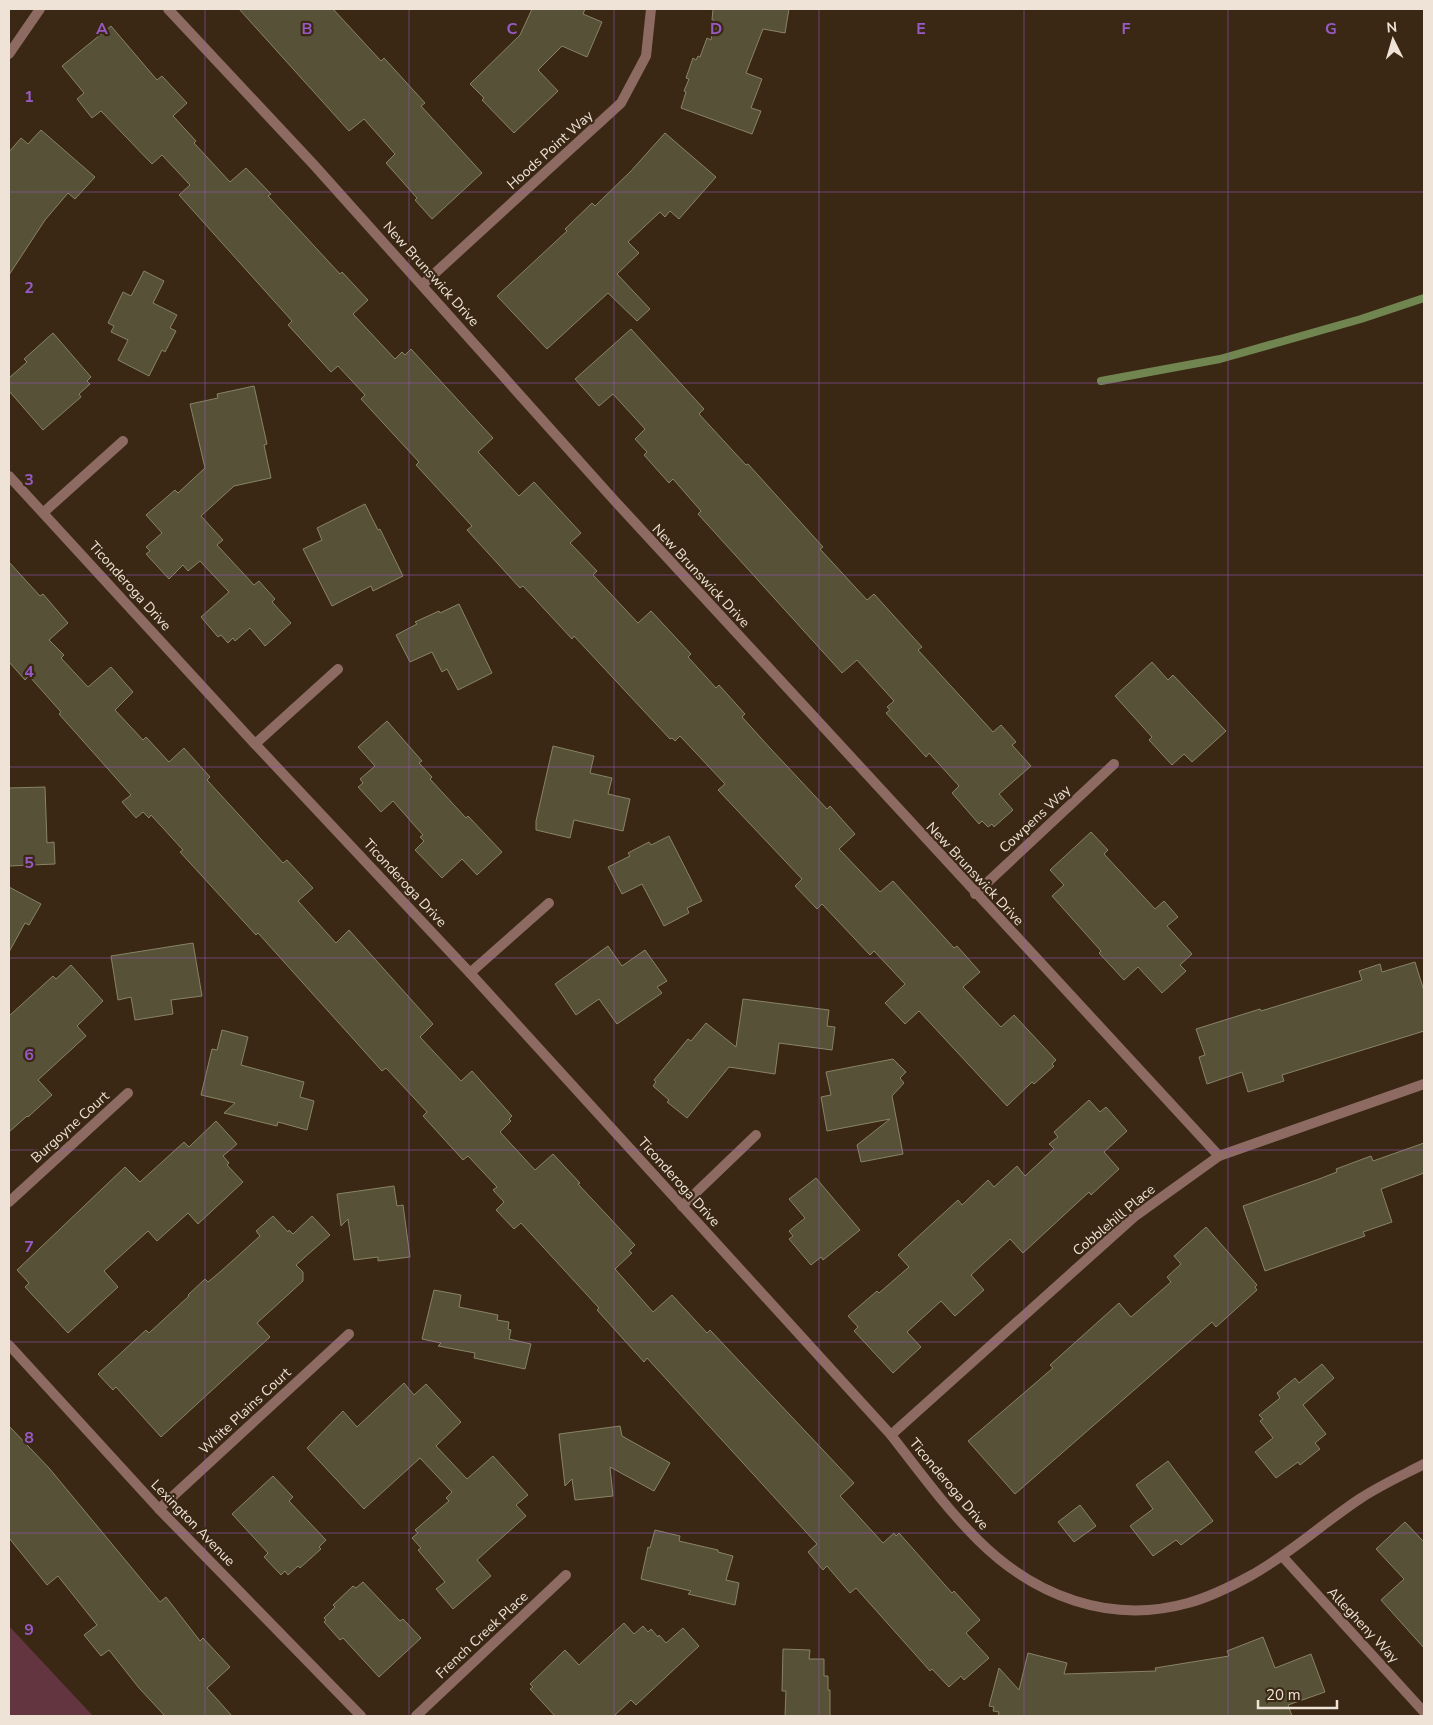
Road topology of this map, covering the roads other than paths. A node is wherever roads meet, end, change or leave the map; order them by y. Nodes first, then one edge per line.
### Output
1 (40, 9) edge
2 (168, 9) edge
3 (651, 9) edge
4 (9, 54) edge
5 (422, 285) junction
6 (123, 441) dead end
7 (9, 476) edge
8 (44, 512) junction
9 (338, 669) dead end
10 (255, 744) junction
11 (1114, 764) dead end
12 (975, 894) junction
13 (549, 903) dead end
14 (470, 973) junction
15 (1424, 1084) edge
16 (128, 1093) dead end
17 (756, 1135) dead end
18 (1219, 1156) junction
19 (9, 1202) edge
20 (682, 1206) junction
21 (349, 1334) dead end
22 (9, 1345) edge
23 (891, 1435) junction
24 (1424, 1464) edge
25 (159, 1509) junction
26 (1282, 1556) junction
27 (566, 1574) dead end
28 (1424, 1712) edge
29 (360, 1716) edge
30 (416, 1716) edge

1 - 4 street
2 - 5 street, New Brunswick Drive
3 - 5 street, Hoods Point Way
5 - 12 street, New Brunswick Drive
6 - 8 street
7 - 8 street, Ticonderoga Drive
8 - 10 street, Ticonderoga Drive
9 - 10 street
10 - 14 street, Ticonderoga Drive
11 - 12 street, Cowpens Way
12 - 18 street, New Brunswick Drive
13 - 14 street
14 - 20 street, Ticonderoga Drive
15 - 18 street, Cobblehill Place
16 - 19 street, Burgoyne Court
17 - 20 street
18 - 23 street, Cobblehill Place
20 - 23 street, Ticonderoga Drive
21 - 25 street, White Plains Court
22 - 25 street, Lexington Avenue
23 - 26 street, Ticonderoga Drive
24 - 26 street, Ticonderoga Drive
25 - 29 street, Lexington Avenue
26 - 28 street, Allegheny Way
27 - 30 street, French Creek Place

